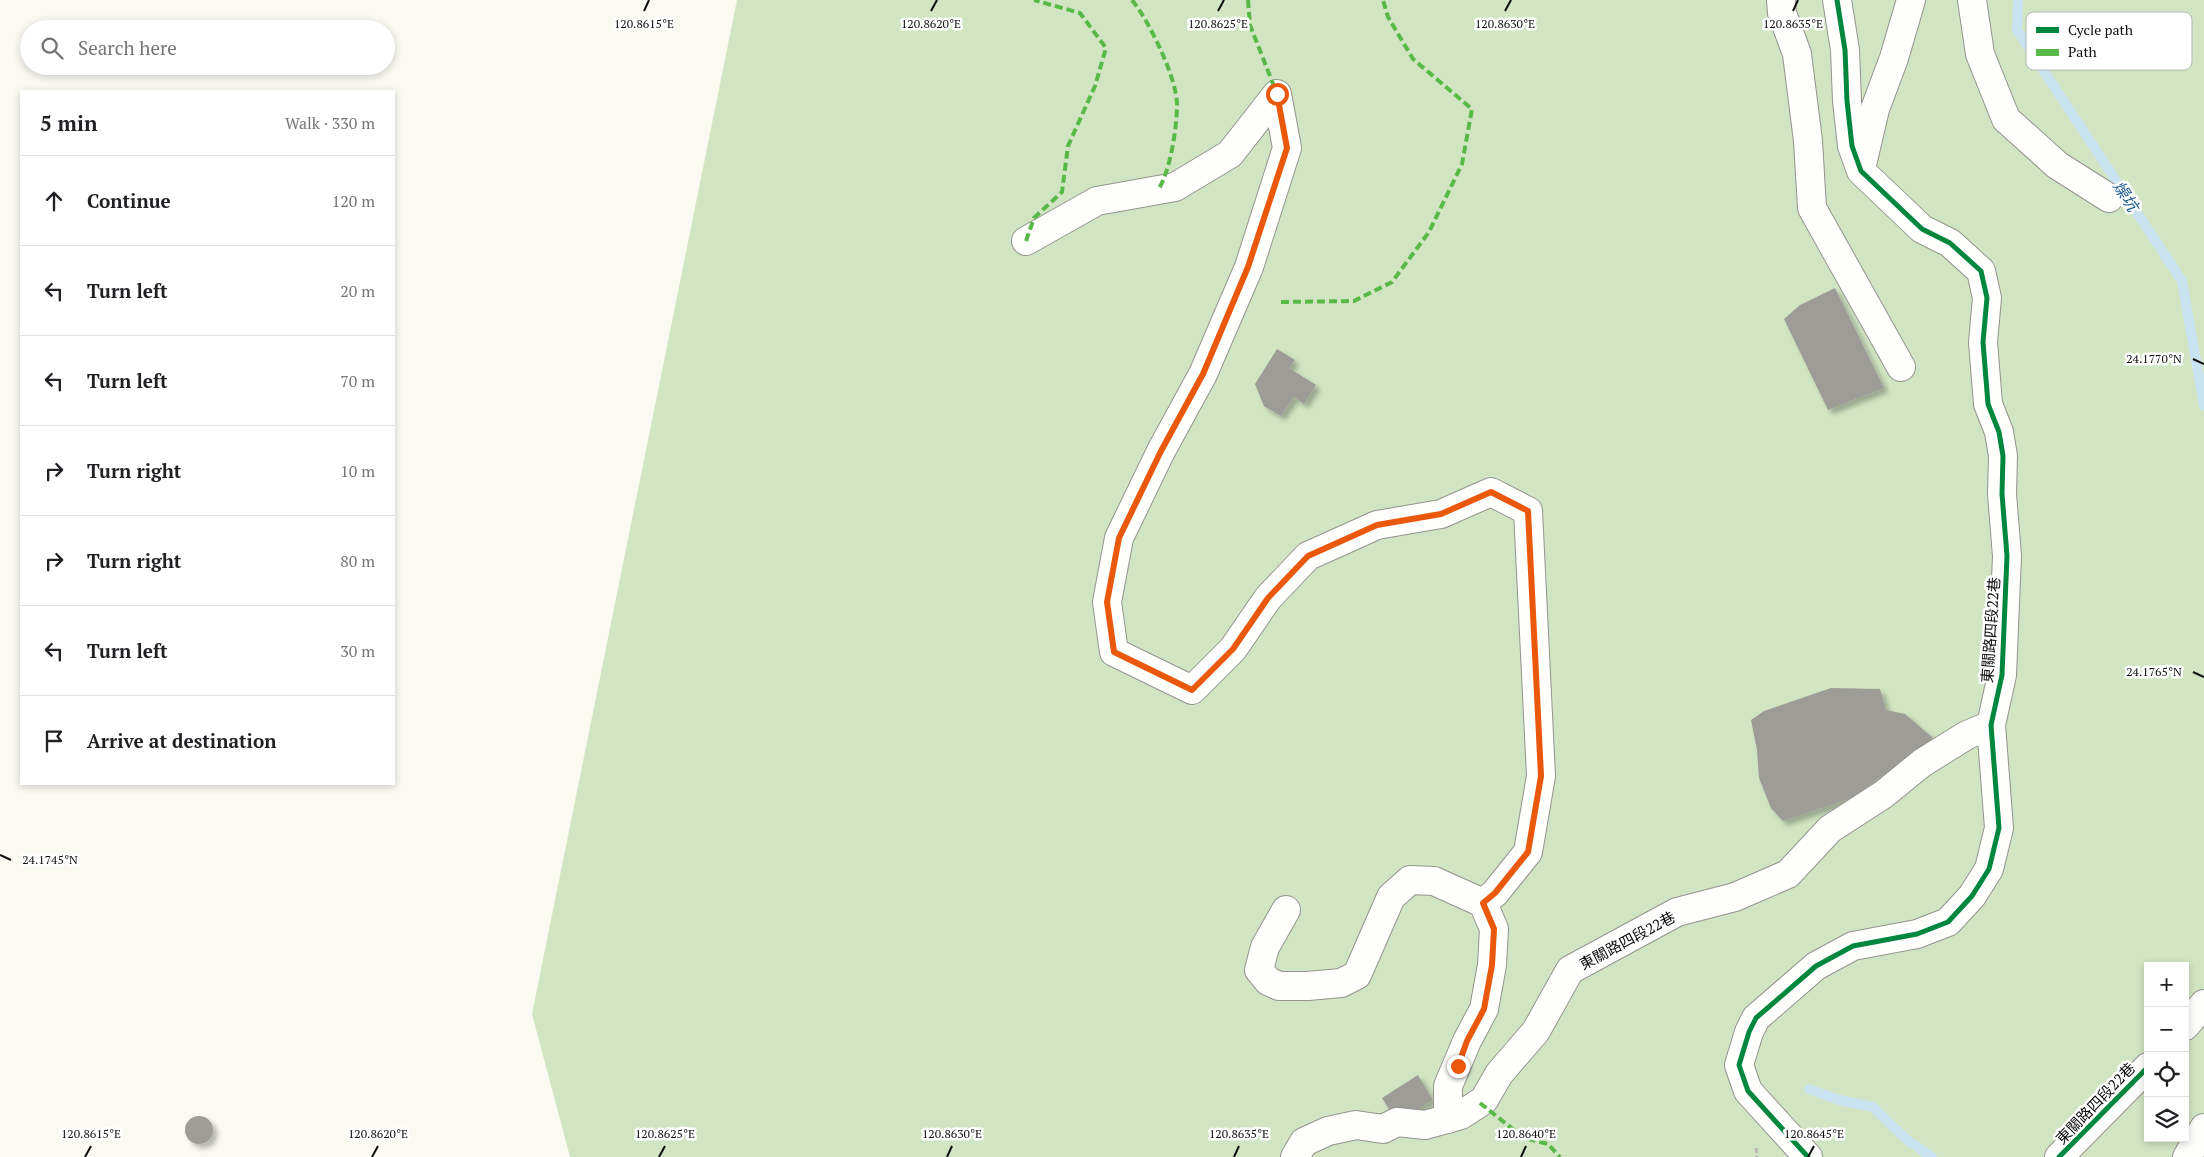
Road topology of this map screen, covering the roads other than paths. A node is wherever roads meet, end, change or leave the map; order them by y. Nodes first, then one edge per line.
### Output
1 (1781, 0) edge
2 (1837, 0) edge
3 (1911, 0) edge
4 (1972, 0) edge
5 (1861, 171) junction
6 (2109, 198) dead end
7 (1026, 241) dead end
8 (1901, 367) dead end
9 (1991, 725) junction
10 (1483, 903) junction
11 (1286, 910) dead end
12 (2204, 1004) edge
13 (2189, 1021) edge
14 (2144, 1071) edge
15 (1448, 1119) junction
16 (2204, 1128) edge
17 (1295, 1157) edge
18 (1808, 1157) edge
19 (2059, 1157) edge
20 (2187, 1157) edge

1 - 8 street
2 - 5 street, 東關路四段22巷
3 - 5 street
4 - 6 street
5 - 9 street, 東關路四段22巷
7 - 10 street
9 - 15 street, 東關路四段22巷
9 - 18 street, 東關路四段22巷
10 - 11 street
10 - 15 street
12 - 13 street
14 - 19 street, 東關路四段22巷
15 - 17 street, 東關路四段22巷
16 - 20 street

